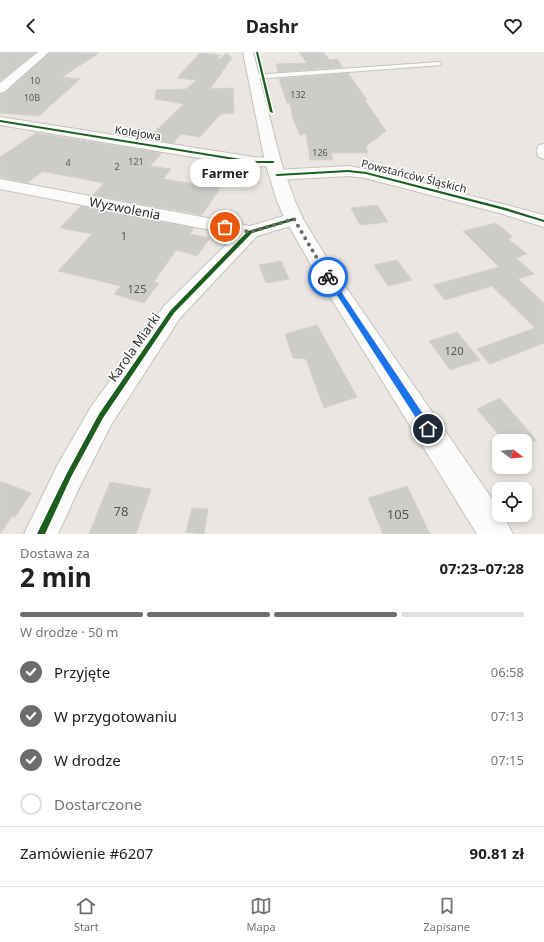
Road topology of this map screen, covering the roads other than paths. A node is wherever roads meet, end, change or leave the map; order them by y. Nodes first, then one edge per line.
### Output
1 (44, 52) edge
2 (248, 52) edge
3 (438, 64) dead end
4 (254, 77) junction
5 (0, 89) edge
6 (0, 121) edge
7 (544, 148) edge
8 (544, 154) edge
9 (275, 168) junction
10 (0, 184) edge
11 (294, 219) junction
12 (544, 221) edge
13 (250, 232) junction
14 (41, 534) edge
15 (496, 534) edge

1 - 5 street
2 - 4 street
3 - 4 lane
4 - 9 street
6 - 9 street, Kolejowa
7 - 8 street
9 - 11 street
9 - 12 street, Powstańców Śląskich
10 - 13 street, Wyzwolenia
11 - 13 street, Karola Miarki
11 - 15 street
13 - 14 street, Karola Miarki

